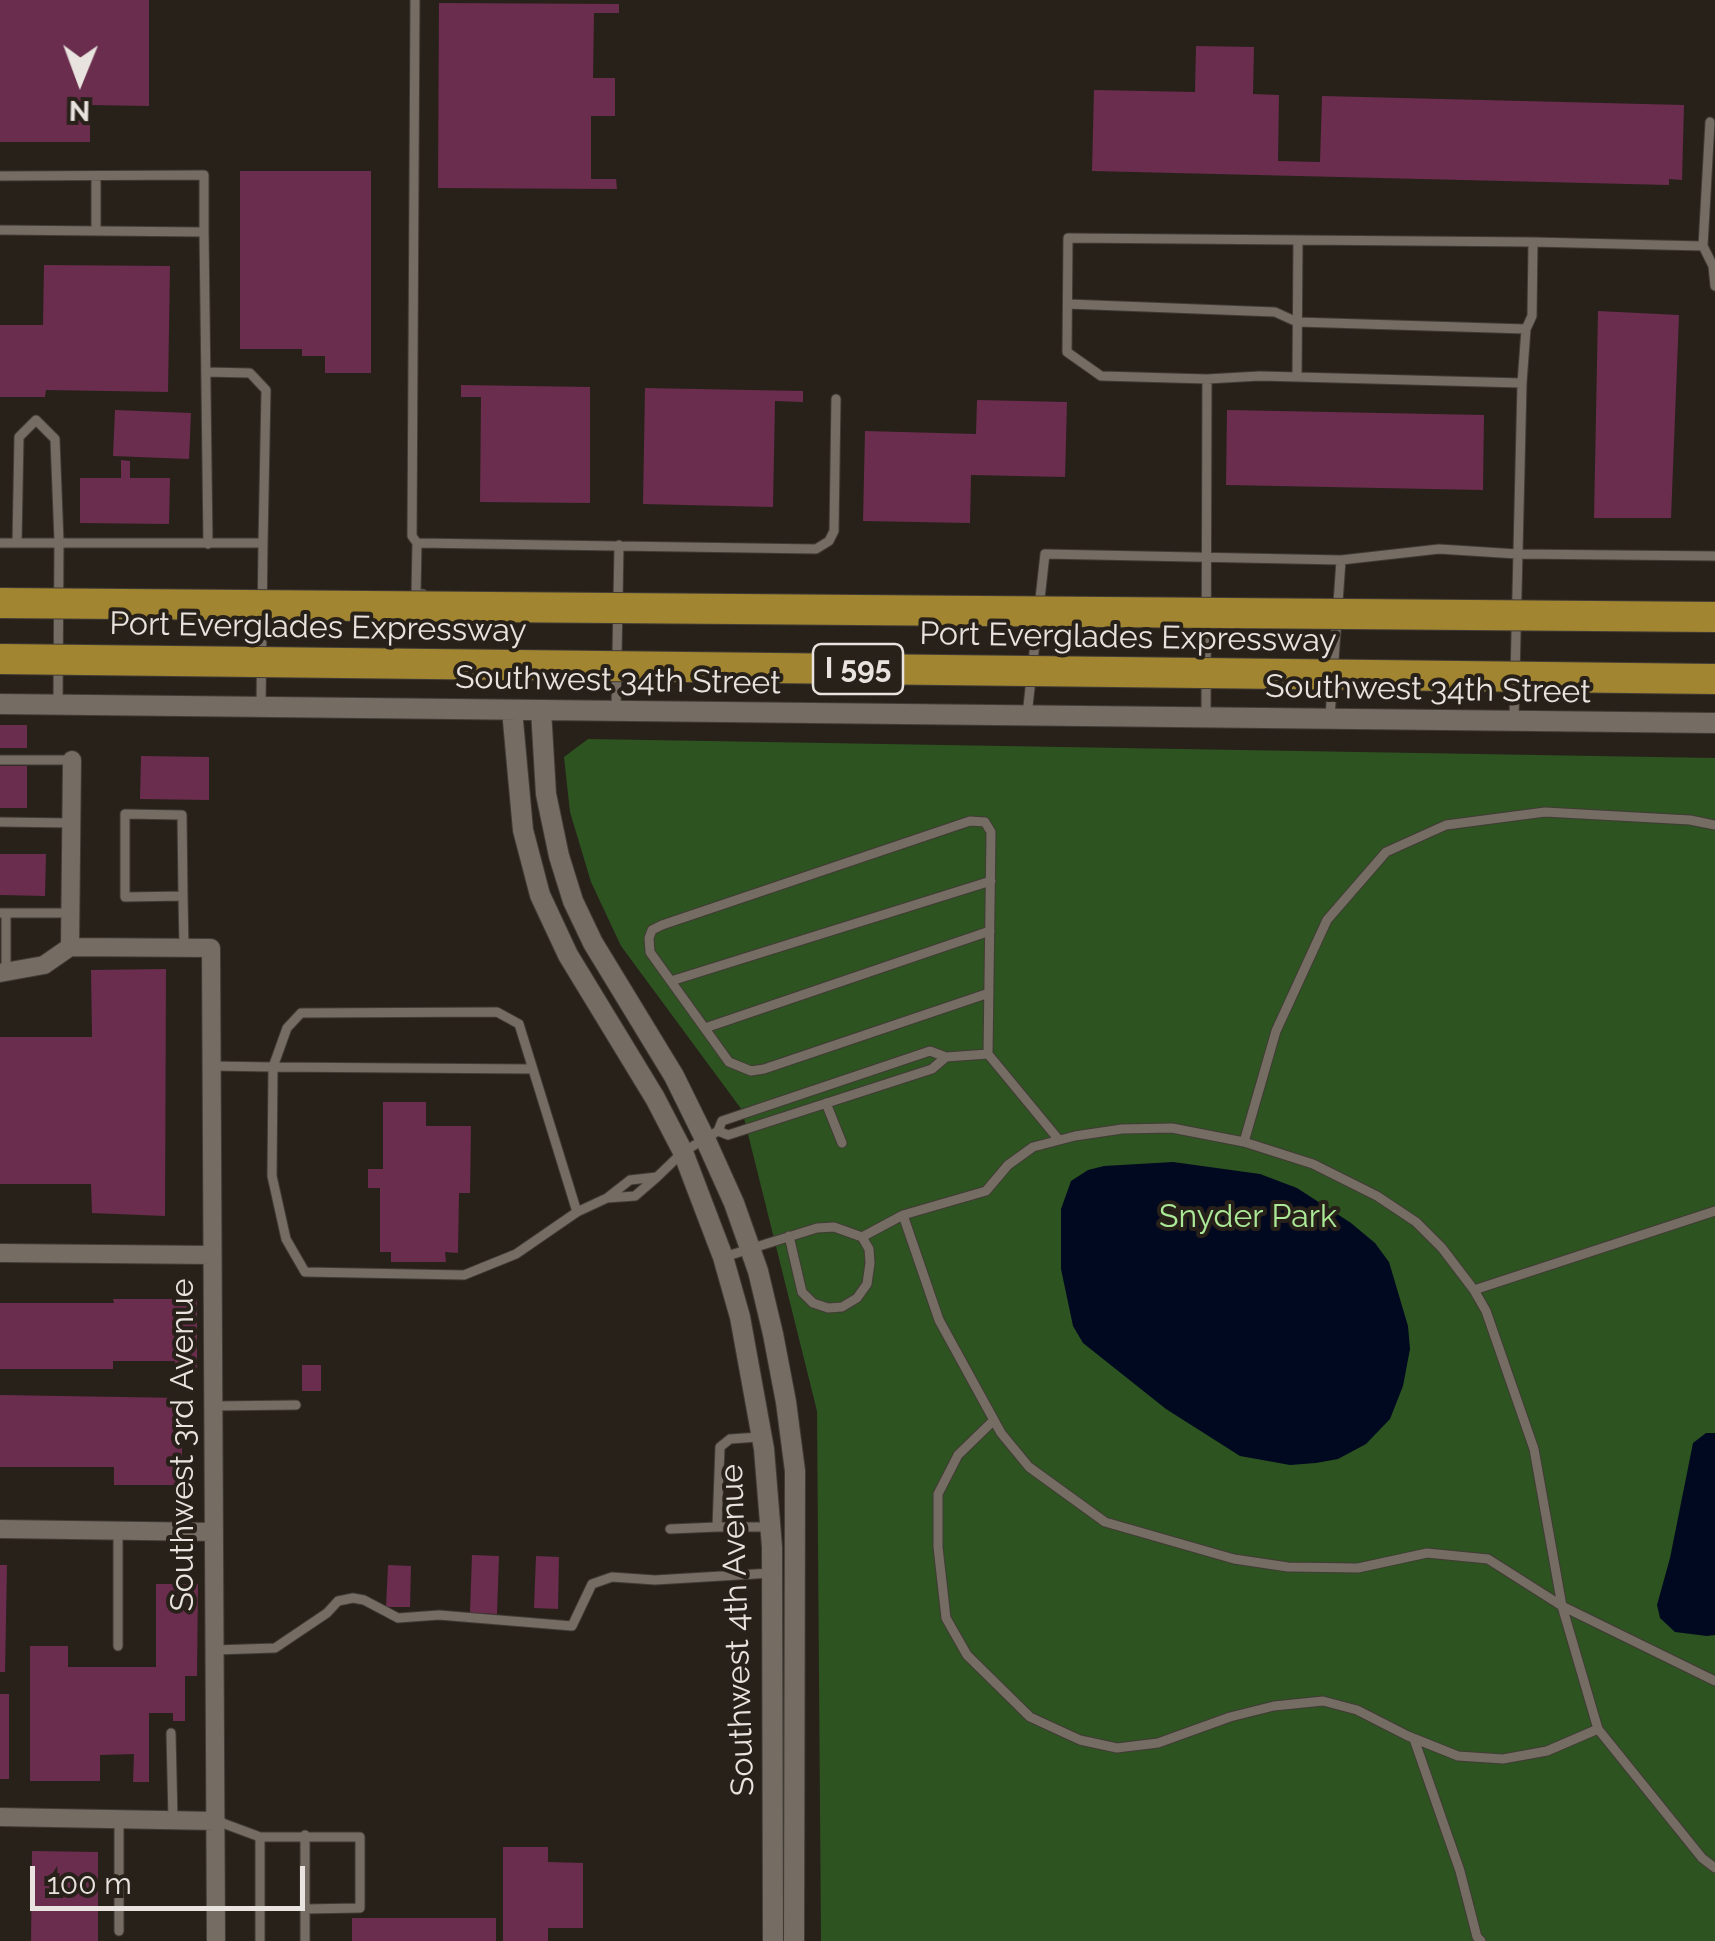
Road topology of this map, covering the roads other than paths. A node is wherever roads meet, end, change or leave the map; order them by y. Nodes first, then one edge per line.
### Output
1 (414, 0) edge
2 (1710, 122) dead end
3 (0, 176) edge
4 (96, 176) junction
5 (0, 230) edge
6 (96, 231) junction
7 (204, 232) junction
8 (1298, 240) junction
9 (1534, 242) junction
10 (1703, 246) junction
11 (1715, 286) edge
12 (1068, 304) junction
13 (1297, 322) junction
14 (1526, 329) junction
15 (206, 372) junction
16 (1297, 377) junction
17 (1207, 380) junction
18 (1522, 383) junction
19 (836, 399) dead end
20 (17, 542) junction
21 (59, 542) junction
22 (0, 543) edge
23 (208, 544) junction
24 (263, 544) junction
25 (417, 544) junction
26 (618, 544) junction
27 (1517, 554) junction
28 (1206, 556) junction
29 (1715, 556) edge
30 (1341, 560) junction
31 (434, 594) dead end
32 (452, 595) dead end
33 (618, 597) junction
34 (0, 603) edge
35 (1715, 617) edge
36 (0, 659) edge
37 (1715, 680) edge
38 (0, 704) edge
39 (58, 706) junction
40 (261, 707) junction
41 (512, 710) junction
42 (541, 710) junction
43 (616, 710) junction
44 (1027, 715) junction
45 (1206, 718) junction
46 (1330, 719) junction
47 (1514, 721) junction
48 (1715, 721) edge
49 (0, 760) edge
50 (72, 760) joint
51 (0, 822) edge
52 (71, 823) junction
53 (1715, 825) edge
54 (991, 880) junction
55 (183, 896) junction
56 (70, 913) junction
57 (3, 914) edge
58 (990, 932) junction
59 (70, 947) junction
60 (184, 948) junction
61 (3, 973) edge
62 (671, 980) junction
63 (989, 993) junction
64 (704, 1028) junction
65 (988, 1054) junction
66 (946, 1058) junction
67 (211, 1066) junction
68 (272, 1067) junction
69 (532, 1070) junction
70 (826, 1103) junction
71 (712, 1135) junction
72 (1060, 1140) junction
73 (1244, 1142) junction
74 (842, 1143) dead end
75 (683, 1152) junction
76 (1715, 1211) edge
77 (577, 1212) junction
78 (903, 1215) junction
79 (790, 1236) junction
80 (862, 1237) junction
81 (749, 1249) junction
82 (0, 1253) edge
83 (212, 1255) junction
84 (723, 1257) junction
85 (1474, 1290) junction
86 (296, 1405) dead end
87 (213, 1406) junction
88 (994, 1420) junction
89 (762, 1436) junction
90 (717, 1527) junction
91 (770, 1528) junction
92 (0, 1529) edge
93 (670, 1529) dead end
94 (118, 1530) junction
95 (214, 1532) junction
96 (773, 1573) junction
97 (1562, 1606) junction
98 (118, 1646) dead end
99 (215, 1650) junction
100 (1715, 1681) edge
101 (1598, 1729) junction
102 (171, 1733) dead end
103 (1414, 1739) junction
104 (0, 1817) edge
105 (119, 1819) junction
106 (173, 1820) junction
107 (216, 1821) junction
108 (306, 1835) junction
109 (260, 1837) junction
110 (1715, 1868) edge
111 (305, 1909) junction
112 (119, 1931) dead end
113 (216, 1941) edge
114 (260, 1941) edge
115 (305, 1941) edge
116 (773, 1941) edge
117 (794, 1941) edge
118 (1480, 1941) edge

1 - 25 lane
2 - 10 lane
3 - 4 lane
4 - 6 lane
4 - 7 lane
5 - 6 lane
6 - 7 lane
7 - 15 lane
8 - 9 lane
8 - 12 lane
8 - 13 lane
9 - 10 lane
9 - 14 lane
10 - 11 lane
12 - 13 lane
12 - 17 lane
13 - 14 lane
13 - 16 lane
14 - 18 lane
15 - 23 lane
15 - 24 lane
16 - 17 lane
16 - 18 lane
17 - 28 lane
18 - 27 lane
19 - 26 lane
20 - 21 lane
20 - 21 lane
20 - 22 lane
21 - 23 lane
21 - 39 lane
23 - 24 lane
24 - 40 lane
25 - 26 lane
25 - 31 lane
26 - 33 lane
27 - 29 lane
27 - 30 lane
27 - 47 lane
28 - 30 lane
28 - 44 lane
28 - 45 lane
30 - 46 lane
32 - 33 lane
33 - 43 lane
34 - 35 highway, Port Everglades Expressway / I 595, bridge
36 - 37 highway, Port Everglades Expressway / I 595, bridge
38 - 39 street, Southwest 34th Street
39 - 40 street, Southwest 34th Street
40 - 41 street, Southwest 34th Street
41 - 42 street, Southwest 34th Street
41 - 75 street, Southwest 4th Avenue
42 - 43 street, Southwest 34th Street
42 - 71 street, Southwest 4th Avenue
43 - 44 street, Southwest 34th Street
44 - 45 street, Southwest 34th Street
45 - 46 street, Southwest 34th Street
46 - 47 street, Southwest 34th Street
47 - 48 street, Southwest 34th Street
49 - 50 lane
50 - 52 street
51 - 52 lane
52 - 56 street
53 - 73 lane
54 - 58 lane
54 - 62 lane
54 - 62 lane
55 - 55 lane
55 - 60 lane
56 - 57 lane
56 - 59 street
57 - 61 lane
58 - 63 lane
58 - 64 lane
59 - 60 street
59 - 61 street
60 - 67 street, Southwest 3rd Avenue
62 - 64 lane
63 - 64 lane
63 - 65 lane
65 - 66 lane
65 - 72 lane
66 - 70 lane
66 - 71 lane
67 - 68 lane
67 - 83 street, Southwest 3rd Avenue
68 - 69 lane
68 - 69 lane
68 - 77 lane
69 - 77 lane
70 - 71 lane
70 - 74 lane
71 - 75 lane
71 - 81 street, Southwest 4th Avenue
72 - 73 lane
72 - 78 lane
73 - 85 lane
75 - 77 lane
75 - 84 street, Southwest 4th Avenue
76 - 85 lane
78 - 80 lane
78 - 88 lane
79 - 80 lane
79 - 80 lane
79 - 81 lane
81 - 84 lane
81 - 117 street, Southwest 4th Avenue
82 - 83 street
83 - 87 street, Southwest 3rd Avenue
84 - 89 street, Southwest 4th Avenue
85 - 97 lane
86 - 87 lane
87 - 95 street, Southwest 3rd Avenue
88 - 97 lane
88 - 103 lane
89 - 90 lane
89 - 91 street, Southwest 4th Avenue
90 - 91 lane
90 - 93 lane
91 - 96 street, Southwest 4th Avenue
92 - 94 street
94 - 95 street
94 - 98 lane
95 - 99 street, Southwest 3rd Avenue
96 - 99 lane
96 - 116 street, Southwest 4th Avenue
97 - 100 lane
97 - 101 lane
99 - 107 street, Southwest 3rd Avenue
101 - 103 lane
101 - 110 lane
102 - 106 lane
103 - 118 lane
104 - 105 street
105 - 106 street
105 - 112 lane
106 - 107 street
107 - 109 lane
107 - 113 street, Southwest 3rd Avenue
108 - 109 lane
108 - 111 lane
108 - 111 lane
109 - 114 lane
111 - 115 lane

